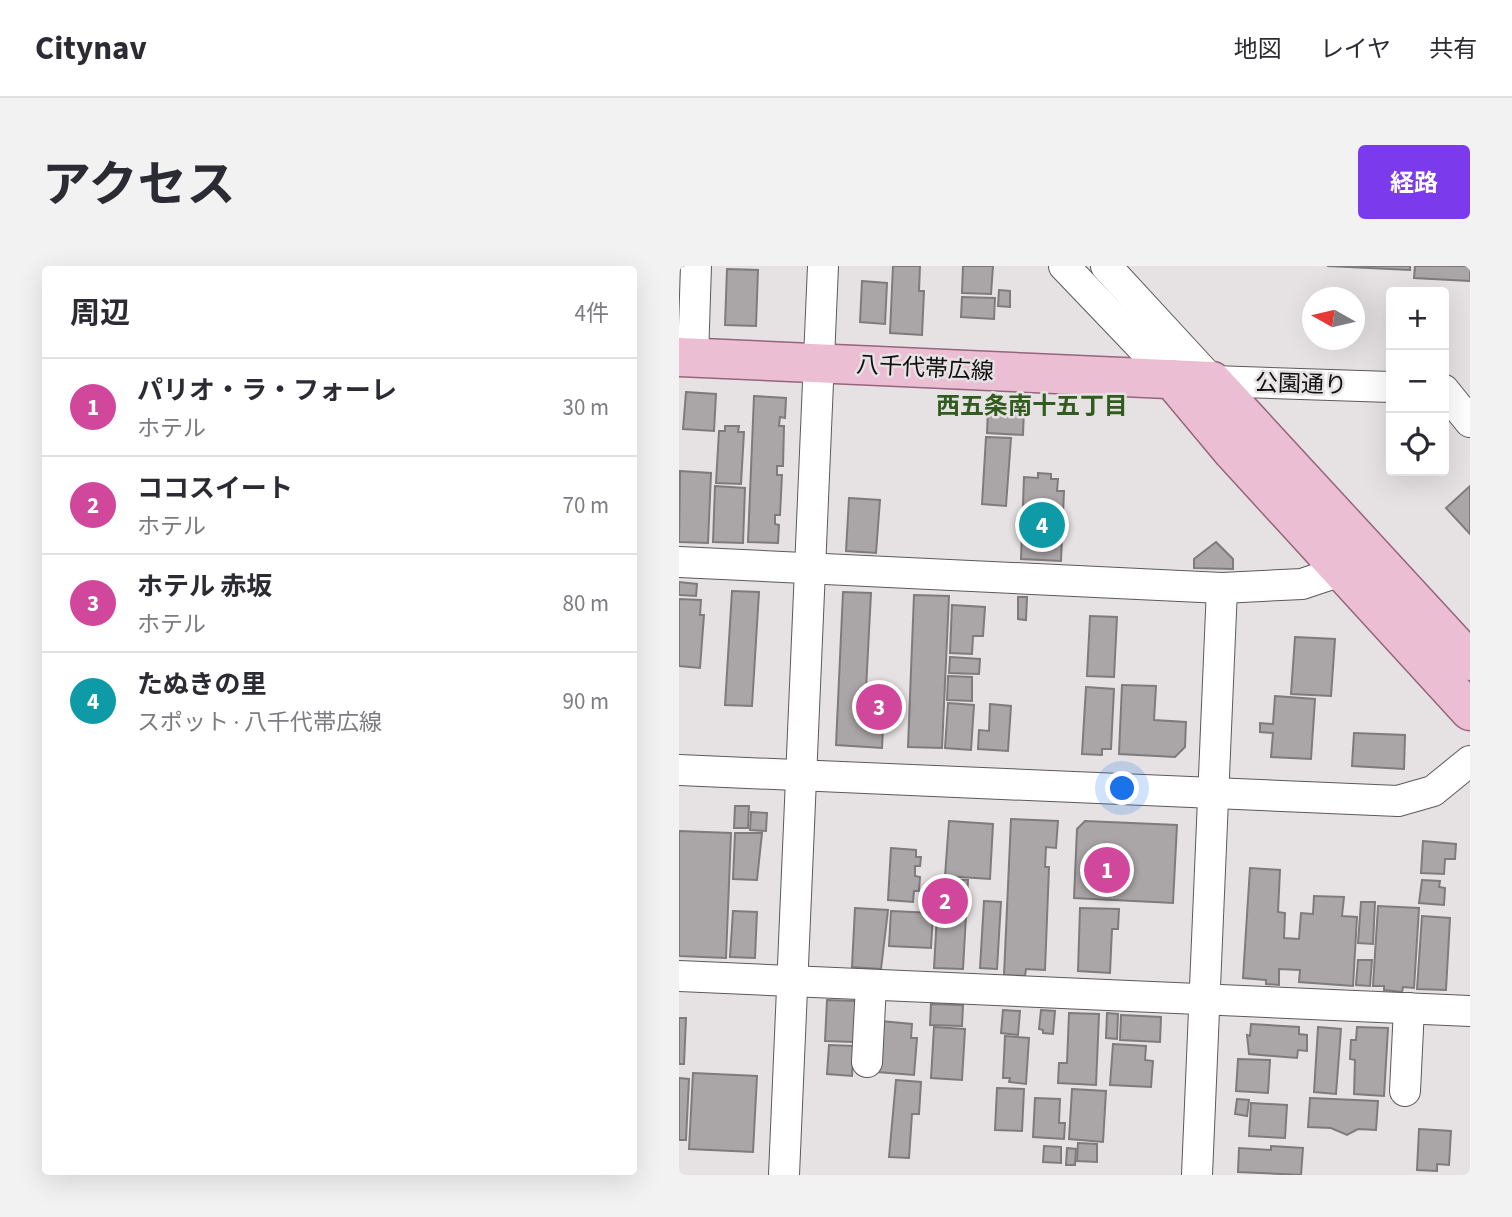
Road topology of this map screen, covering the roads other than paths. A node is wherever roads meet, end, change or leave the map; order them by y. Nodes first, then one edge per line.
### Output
1 (696, 266) edge
2 (823, 266) edge
3 (1064, 266) edge
4 (1106, 266) edge
5 (686, 357) edge
6 (818, 363) junction
7 (1172, 379) junction
8 (1212, 381) junction
9 (1386, 387) edge
10 (1449, 390) edge
11 (1470, 391) edge
12 (1449, 396) edge
13 (1470, 422) edge
14 (1352, 558) junction
15 (679, 562) edge
16 (811, 568) junction
17 (1222, 588) junction
18 (1470, 661) edge
19 (1470, 711) edge
20 (1470, 761) edge
21 (679, 770) edge
22 (803, 774) junction
23 (1212, 792) junction
24 (679, 976) edge
25 (793, 982) junction
26 (871, 985) junction
27 (1204, 1001) junction
28 (1409, 1009) junction
29 (1470, 1011) edge
30 (867, 1062) dead end
31 (1405, 1091) dead end
32 (784, 1175) edge
33 (1197, 1175) edge

1 - 5 street
2 - 6 street
3 - 7 street
4 - 8 street
5 - 6 main road, 八千代帯広線
6 - 7 main road, 八千代帯広線
6 - 16 street
7 - 8 main road, 八千代帯広線
7 - 14 main road
8 - 9 street, 公園通り
8 - 14 main road
10 - 11 street
12 - 13 street
14 - 17 street
14 - 18 main road
14 - 19 main road
15 - 16 street
16 - 17 street
16 - 22 street
17 - 23 street
20 - 23 street
21 - 22 street
22 - 23 street
22 - 25 street
23 - 27 street
24 - 25 street
25 - 26 street
25 - 32 street
26 - 27 street
26 - 30 street
27 - 28 street
27 - 33 street
28 - 29 street
28 - 31 street

